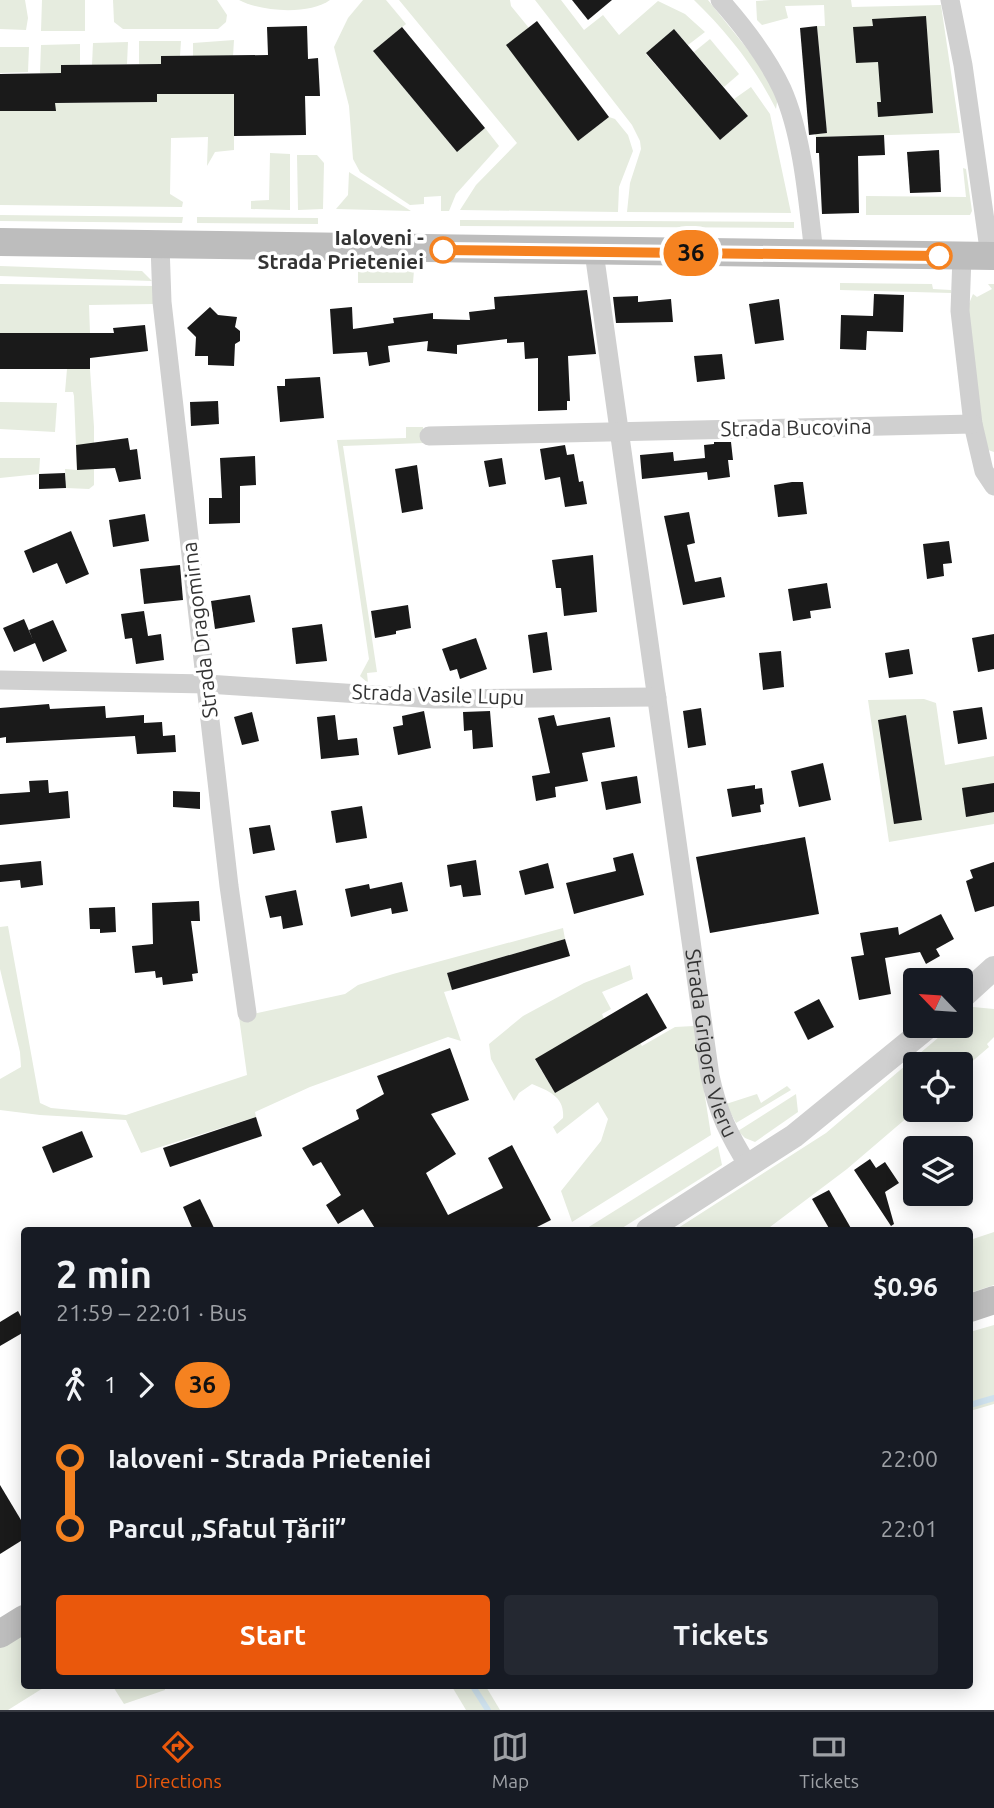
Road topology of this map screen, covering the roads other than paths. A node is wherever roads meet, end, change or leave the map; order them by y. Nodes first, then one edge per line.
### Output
1 (720, 0) edge
2 (950, 0) edge
3 (0, 242) edge
4 (160, 245) junction
5 (594, 252) junction
6 (814, 254) junction
7 (962, 256) junction
8 (992, 256) edge
9 (973, 424) junction
10 (619, 431) junction
11 (429, 436) dead end
12 (994, 486) edge
13 (0, 680) edge
14 (207, 684) junction
15 (657, 697) junction
16 (994, 968) edge
17 (973, 987) edge
18 (247, 1013) dead end
19 (915, 1038) edge
20 (748, 1167) junction
21 (653, 1227) edge
22 (994, 1300) edge
23 (973, 1307) edge
24 (21, 1621) edge
25 (0, 1634) edge

1 - 6 street
2 - 8 street
3 - 4 main road
4 - 5 main road
4 - 14 street, Strada Dragomirna
5 - 6 main road
5 - 10 street
6 - 7 main road
7 - 8 main road
7 - 9 street
9 - 10 street, Strada Bucovina
9 - 12 street
10 - 11 street, Strada Bucovina
10 - 15 street
13 - 14 street, Strada Vasile Lupu
14 - 15 street, Strada Vasile Lupu
14 - 18 street, Strada Dragomirna
15 - 20 street, Strada Grigore Vieru
16 - 17 street
19 - 20 street, Strada Grigore Vieru
20 - 21 street, Strada Grigore Vieru
22 - 23 main road
24 - 25 main road

